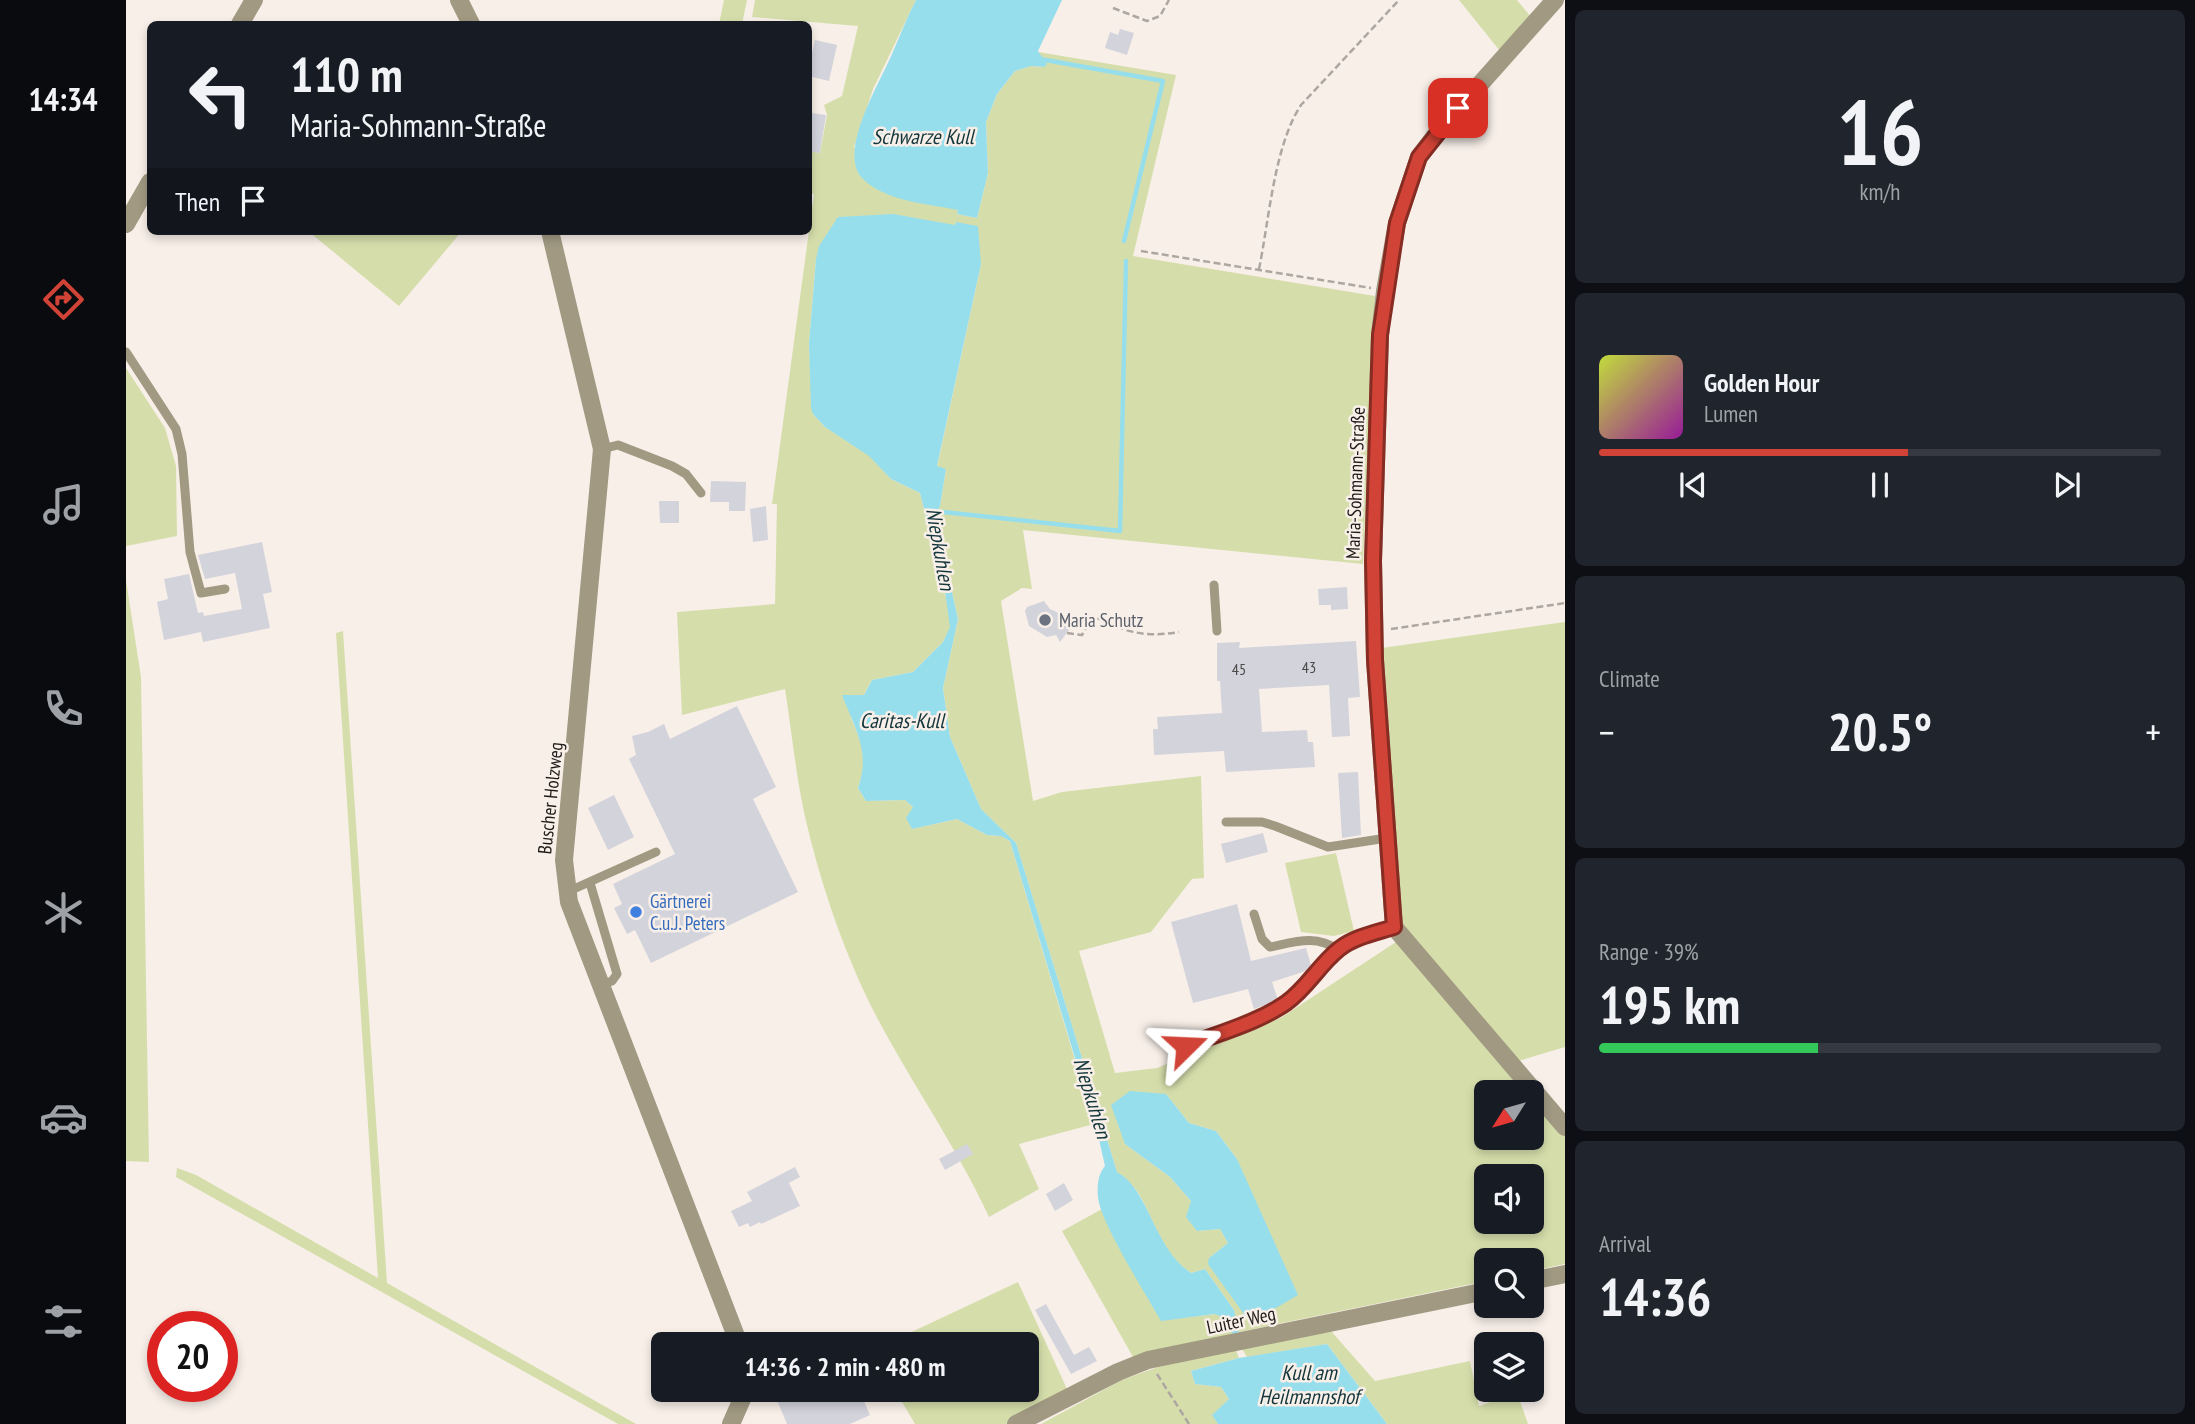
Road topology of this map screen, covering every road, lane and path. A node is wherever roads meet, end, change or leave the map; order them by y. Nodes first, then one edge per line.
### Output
1 (254, 0) edge
2 (459, 0) edge
3 (1169, 0) edge
4 (1399, 0) edge
5 (1555, 0) edge
6 (1113, 8) dead end
7 (242, 21) edge
8 (470, 21) edge
9 (147, 187) edge
10 (126, 224) edge
11 (551, 235) edge
12 (1141, 251) dead end
13 (1259, 270) junction
14 (1385, 291) junction
15 (126, 352) edge
16 (603, 449) junction
17 (701, 493) dead end
18 (1214, 585) dead end
19 (225, 589) dead end
20 (1565, 603) edge
21 (1217, 631) dead end
22 (1374, 631) junction
23 (1179, 632) dead end
24 (1067, 633) dead end
25 (1226, 822) dead end
26 (1387, 838) junction
27 (656, 852) dead end
28 (590, 883) junction
29 (567, 891) junction
30 (1254, 914) dead end
31 (1394, 927) junction
32 (1338, 950) junction
33 (600, 985) junction
34 (1186, 1046) dead end
35 (1565, 1127) edge
36 (1565, 1274) edge
37 (1544, 1278) edge
38 (1474, 1293) edge
39 (734, 1332) edge
40 (1148, 1360) junction
41 (741, 1402) edge
42 (731, 1424) edge
43 (1016, 1424) edge
44 (1189, 1424) edge

1 - 7 street
2 - 8 street
3 - 6 path
4 - 13 path
5 - 14 street, Maria-Sohmann-Straße
9 - 10 street
11 - 16 street, Buscher Holzweg
12 - 13 path
13 - 14 path
14 - 22 street, Maria-Sohmann-Straße
15 - 19 lane
16 - 17 lane
16 - 29 street, Buscher Holzweg
18 - 21 lane
20 - 22 path
22 - 26 street, Maria-Sohmann-Straße
23 - 24 path
25 - 26 lane
26 - 31 street, Maria-Sohmann-Straße
27 - 28 lane
28 - 29 lane
28 - 33 lane
29 - 33 street, Buscher Holzweg
30 - 32 lane
31 - 32 lane
31 - 35 street
32 - 34 lane
33 - 39 street, Buscher Holzweg
36 - 37 street
38 - 40 street, Luiter Weg
40 - 43 street, Luiter Weg
40 - 44 path
41 - 42 street

